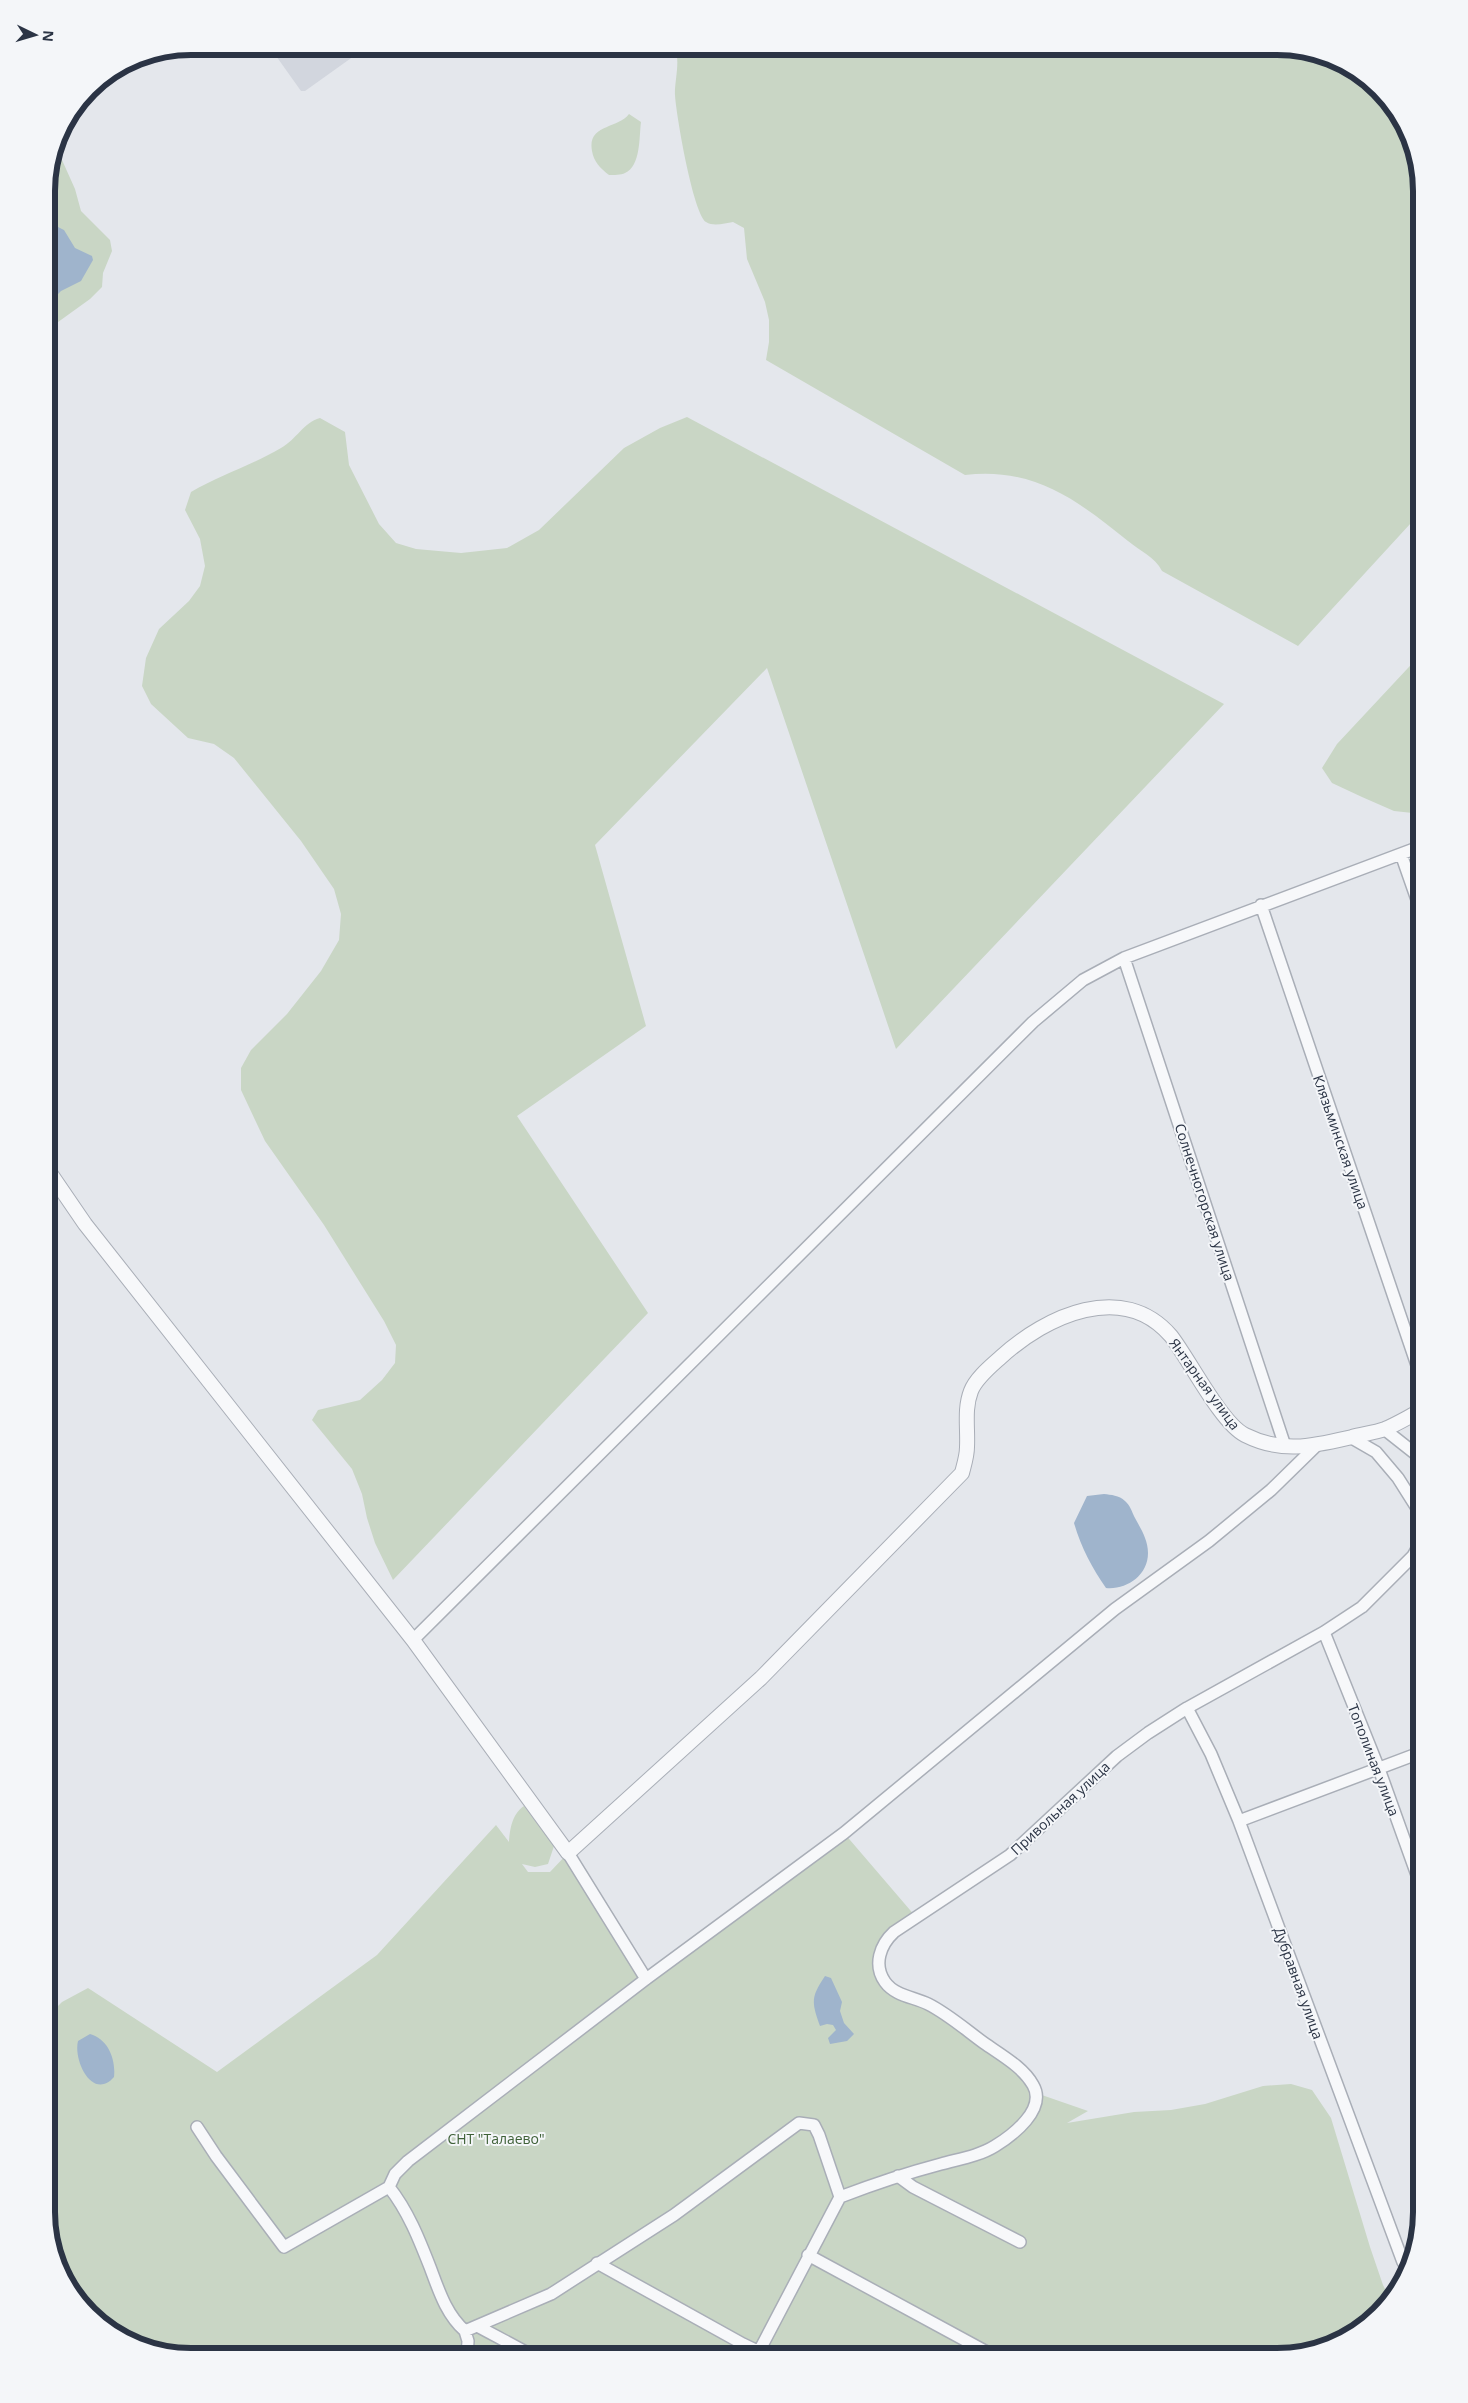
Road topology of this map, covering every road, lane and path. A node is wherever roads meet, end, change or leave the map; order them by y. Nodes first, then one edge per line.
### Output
1 (1413, 849) edge
2 (1401, 854) junction
3 (1413, 888) edge
4 (1261, 905) junction
5 (1124, 958) junction
6 (55, 1181) edge
7 (1413, 1353) edge
8 (1413, 1414) edge
9 (1384, 1429) junction
10 (1350, 1437) junction
11 (1285, 1446) junction
12 (1316, 1446) junction
13 (1413, 1452) edge
14 (1413, 1502) edge
15 (1413, 1556) edge
16 (1324, 1632) junction
17 (414, 1640) junction
18 (1187, 1708) junction
19 (1413, 1756) edge
20 (1379, 1769) junction
21 (1239, 1820) junction
22 (568, 1853) junction
23 (1413, 1864) edge
24 (646, 1978) junction
25 (197, 2126) dead end
26 (898, 2176) junction
27 (389, 2187) junction
28 (840, 2197) junction
29 (1020, 2242) dead end
30 (808, 2255) junction
31 (1403, 2262) dead end
32 (597, 2263) junction
33 (479, 2327) junction
34 (465, 2331) junction
35 (468, 2348) edge
36 (520, 2348) edge
37 (748, 2348) edge
38 (760, 2348) edge
39 (979, 2348) edge

1 - 2 street
2 - 3 street
2 - 4 street
4 - 5 street
4 - 7 street, Клязьминская улица
5 - 11 street, Солнечногорская улица
5 - 17 street
6 - 17 street
8 - 9 street, Янтарная улица
9 - 10 street, Янтарная улица
9 - 13 street
10 - 12 street, Янтарная улица
10 - 14 street
11 - 12 street, Янтарная улица
11 - 22 street, Янтарная улица
12 - 24 street
15 - 16 street, Привольная улица
16 - 18 street, Привольная улица
16 - 20 street, Тополиная улица
17 - 22 street
18 - 21 street, Дубравная улица
18 - 26 street, Привольная улица
19 - 20 street
20 - 21 street
20 - 23 street, Тополиная улица
21 - 31 street, Дубравная улица
22 - 24 street
24 - 27 street
25 - 27 street
26 - 28 street
26 - 29 street
27 - 34 street
28 - 30 street
28 - 32 street
30 - 38 street
30 - 39 street
32 - 33 street
32 - 37 street
33 - 34 street
33 - 36 street
34 - 35 street

